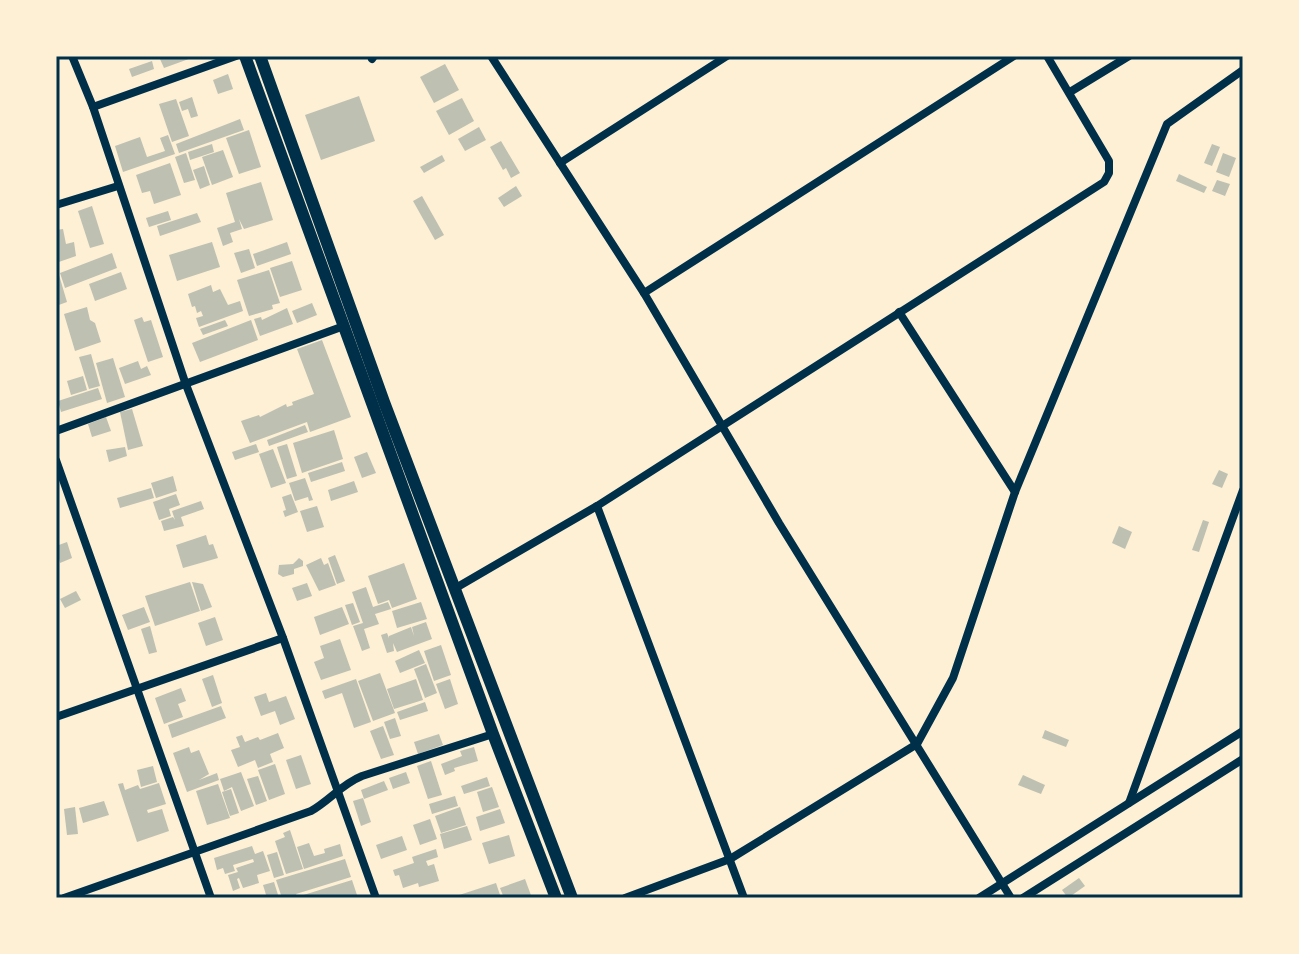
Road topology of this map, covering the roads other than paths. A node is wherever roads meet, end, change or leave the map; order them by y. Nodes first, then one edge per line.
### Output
1 (72, 56) edge
2 (236, 56) edge
3 (245, 56) edge
4 (260, 56) edge
5 (491, 56) edge
6 (727, 56) edge
7 (1014, 56) edge
8 (1047, 56) edge
9 (1129, 56) edge
10 (1243, 70) edge
11 (1070, 92) junction
12 (93, 107) junction
13 (560, 163) junction
14 (118, 186) junction
15 (56, 205) edge
16 (644, 293) junction
17 (899, 312) junction
18 (344, 326) junction
19 (185, 382) junction
20 (721, 424) junction
21 (56, 431) edge
22 (56, 460) edge
23 (1243, 490) edge
24 (1015, 492) junction
25 (597, 506) junction
26 (454, 589) junction
27 (283, 638) junction
28 (138, 688) junction
29 (56, 717) edge
30 (1243, 731) edge
31 (493, 734) junction
32 (917, 744) junction
33 (1243, 759) edge
34 (337, 792) junction
35 (1129, 803) junction
36 (194, 852) junction
37 (730, 859) junction
38 (1002, 884) junction
39 (64, 898) edge
40 (211, 898) edge
41 (376, 898) edge
42 (556, 898) edge
43 (572, 898) edge
44 (625, 898) edge
45 (744, 898) edge
46 (979, 898) edge
47 (1011, 898) edge
48 (1023, 898) edge

1 - 12 street
2 - 12 street
3 - 18 main road
4 - 26 main road
5 - 13 street
6 - 13 street
7 - 16 street
8 - 11 street
9 - 11 street
10 - 24 street
11 - 17 street
12 - 14 street
13 - 16 street
14 - 15 street
14 - 19 street
16 - 20 street
17 - 20 street
17 - 24 street
18 - 19 street
18 - 31 main road
19 - 21 street
19 - 27 street
20 - 25 street
20 - 32 street
22 - 28 street
23 - 35 street
24 - 32 street
25 - 26 street
25 - 37 street
26 - 43 main road
27 - 28 street
27 - 34 street
28 - 29 street
28 - 36 street
30 - 35 street
31 - 34 street
31 - 42 main road
32 - 37 street
32 - 38 street
33 - 48 street
34 - 36 street
34 - 41 street
35 - 38 street
36 - 39 street
36 - 40 street
37 - 44 street
37 - 45 street
38 - 46 street
38 - 47 street

